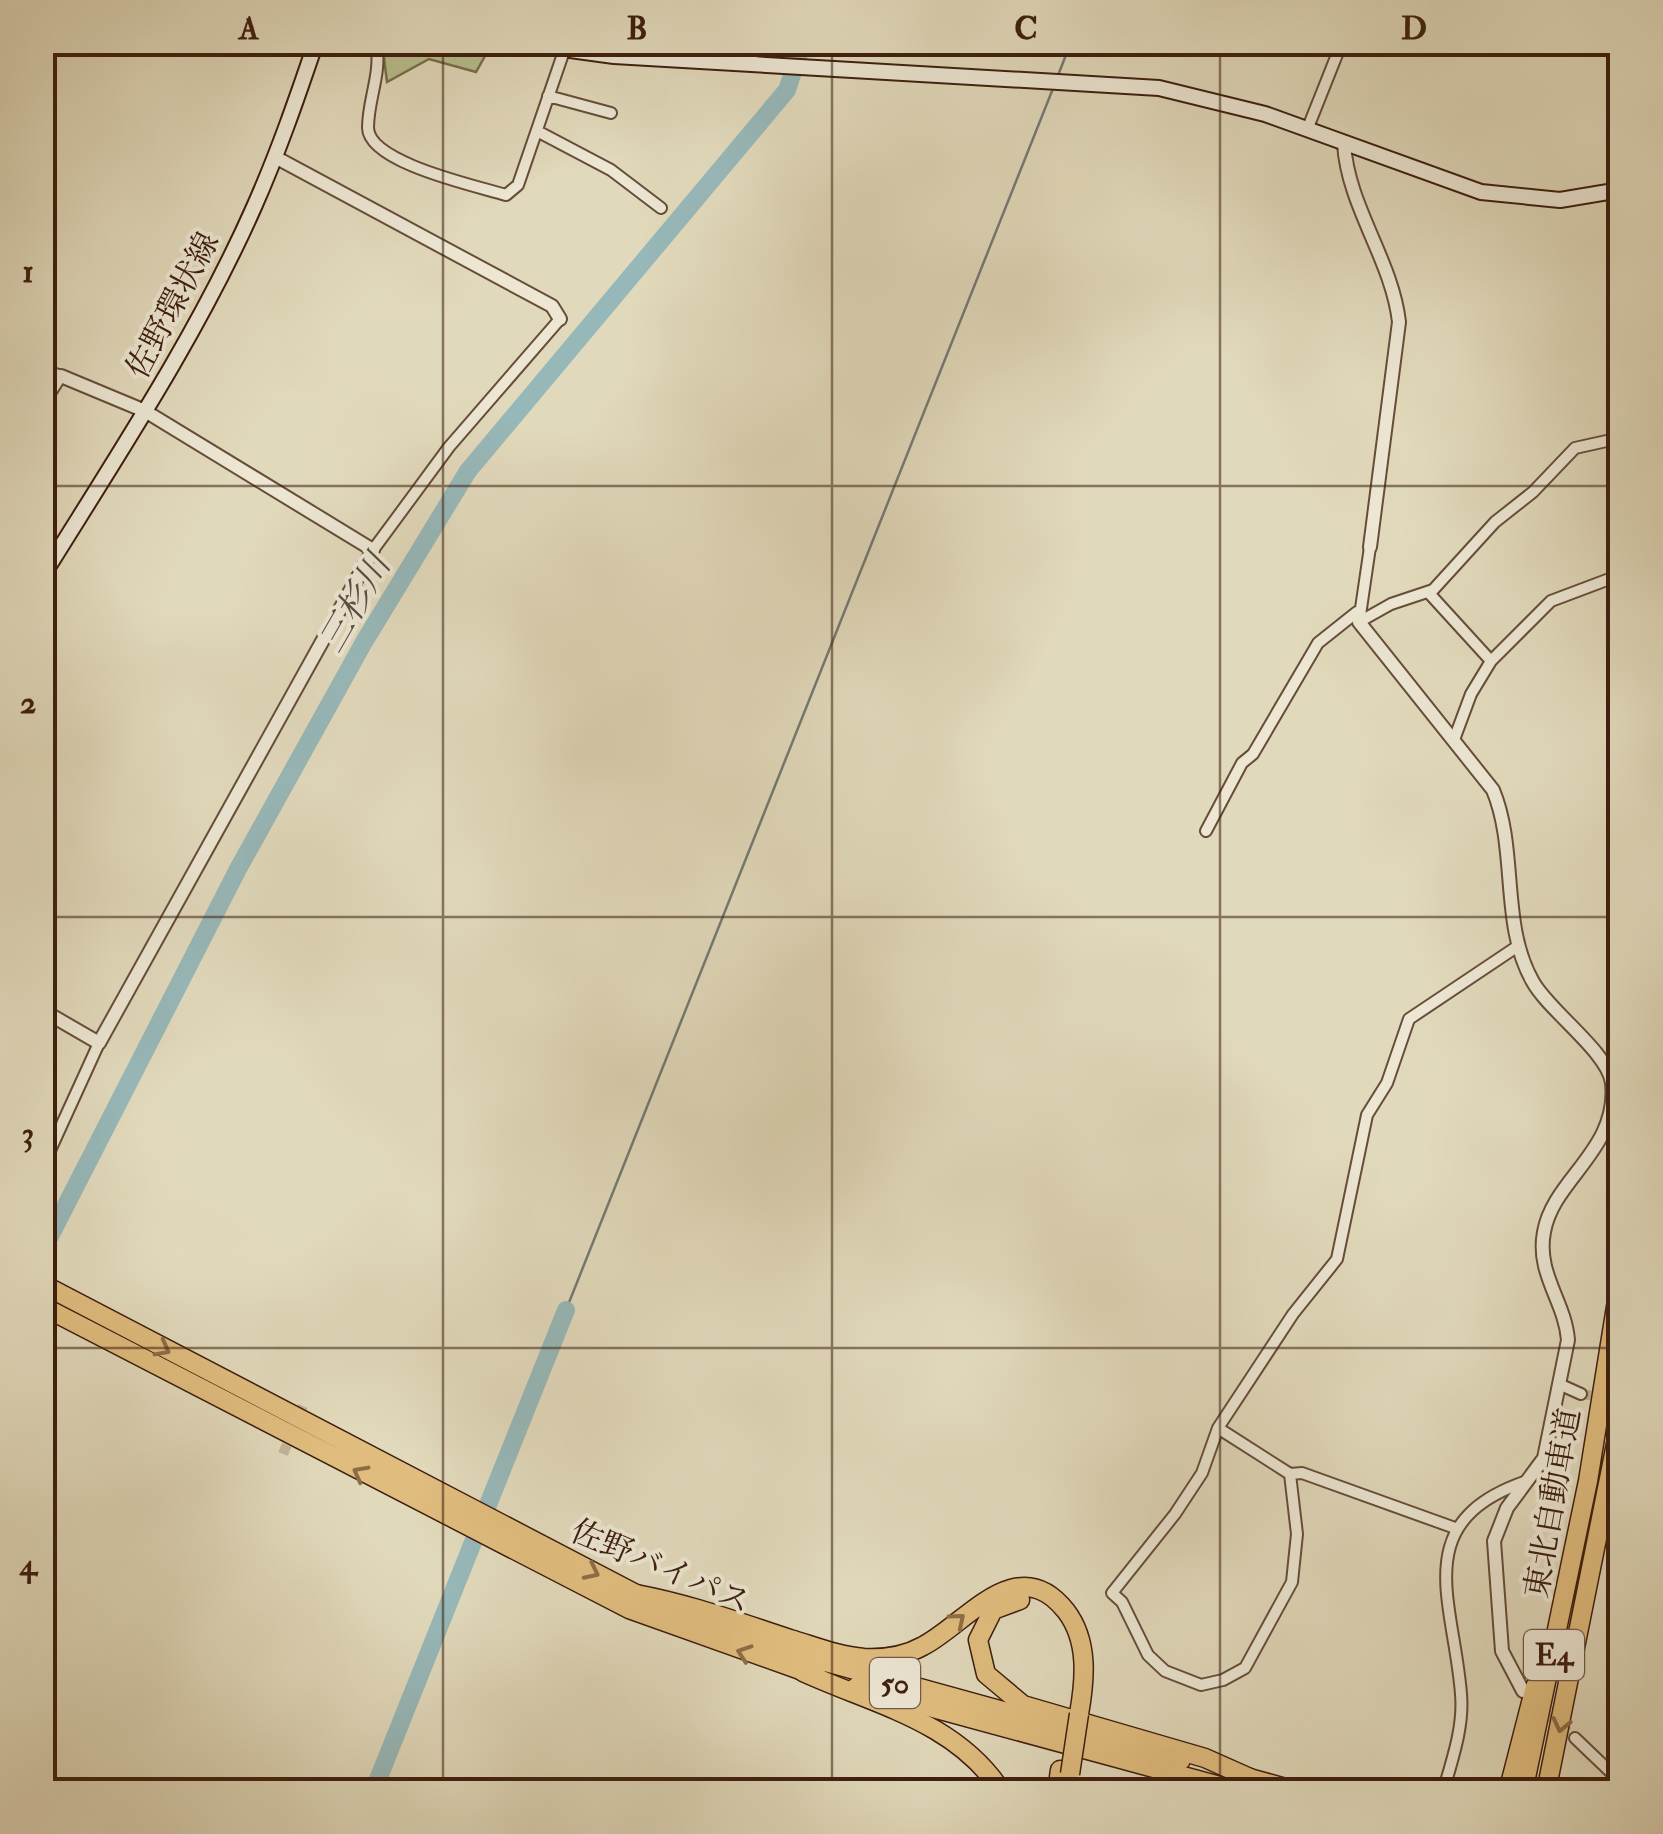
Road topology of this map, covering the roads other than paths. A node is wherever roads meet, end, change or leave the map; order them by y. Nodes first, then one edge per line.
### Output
1 (316, 42) edge
2 (376, 42) edge
3 (512, 42) edge
4 (739, 42) edge
5 (1342, 42) edge
6 (566, 47) edge
7 (754, 64) junction
8 (548, 96) junction
9 (611, 114) dead end
10 (1308, 130) junction
11 (537, 131) junction
12 (1344, 144) junction
13 (275, 157) junction
14 (1620, 190) edge
15 (661, 208) dead end
16 (560, 319) joint
17 (42, 369) edge
18 (61, 376) junction
19 (42, 406) edge
20 (145, 411) junction
21 (1620, 438) edge
22 (1370, 547) joint
23 (373, 550) junction
24 (1620, 575) edge
25 (42, 577) edge
26 (1428, 592) junction
27 (1358, 617) junction
28 (1491, 662) junction
29 (1455, 737) junction
30 (1206, 831) dead end
31 (1518, 946) junction
32 (42, 1010) edge
33 (99, 1043) junction
34 (42, 1168) edge
35 (1620, 1282) edge
36 (42, 1284) edge
37 (42, 1306) edge
38 (1560, 1385) junction
39 (1580, 1394) tunnel mouth
40 (1620, 1424) edge
41 (1218, 1428) junction
42 (1290, 1474) junction
43 (1524, 1482) junction
44 (451, 1511) junction
45 (1581, 1518) junction
46 (1455, 1528) junction
47 (503, 1538) junction
48 (636, 1594) junction
49 (803, 1672) junction
50 (1523, 1691) dead end
51 (1074, 1713) junction
52 (1575, 1738) tunnel mouth
53 (1066, 1778) edge
54 (1620, 1781) edge
55 (1246, 1785) edge
56 (1002, 1792) edge
57 (1057, 1792) edge
58 (1300, 1792) edge
59 (1443, 1792) edge
60 (1508, 1792) edge
61 (1523, 1792) edge
62 (1546, 1792) edge

1 - 13 main road, 佐野環状線
2 - 11 street
3 - 6 main road
4 - 7 street
5 - 10 street
6 - 7 main road
6 - 8 street
7 - 10 main road
8 - 9 street
8 - 11 street
10 - 12 main road
11 - 15 street
12 - 14 main road
12 - 22 street
13 - 16 street
13 - 20 main road, 佐野環状線
16 - 23 street
17 - 18 street
18 - 19 street
18 - 20 street
20 - 23 street
20 - 25 main road, 佐野環状線
21 - 26 street
22 - 27 street
23 - 33 street
24 - 28 street
26 - 27 street
26 - 28 street
27 - 29 street
27 - 30 street
28 - 29 street
29 - 31 street
31 - 38 street
31 - 41 street
32 - 33 street
33 - 34 street
35 - 45 highway, 東北自動車道 / E4
36 -> 44 highway, 佐野バイパス / 50
44 -> 37 highway, 佐野バイパス / 50
38 - 39 street
38 - 43 street
40 -> 62 highway, 東北自動車道 / E4
41 - 42 street
41 - 42 street
42 - 46 street
43 - 46 street
43 - 50 street
44 - 47 highway, 佐野バイパス / 50
45 - 60 highway
45 - 61 highway, 東北自動車道 / E4
46 - 59 street
47 -> 48 highway, 佐野バイパス / 50
49 -> 47 highway, 佐野バイパス / 50
48 -> 51 highway
48 - 55 highway, 佐野バイパス / 50
49 - 55 highway, 佐野バイパス / 50
49 - 56 highway
51 - 53 highway, bridge
51 - 55 highway
52 - 54 street
53 - 57 highway
55 - 58 highway, 佐野バイパス / 50

